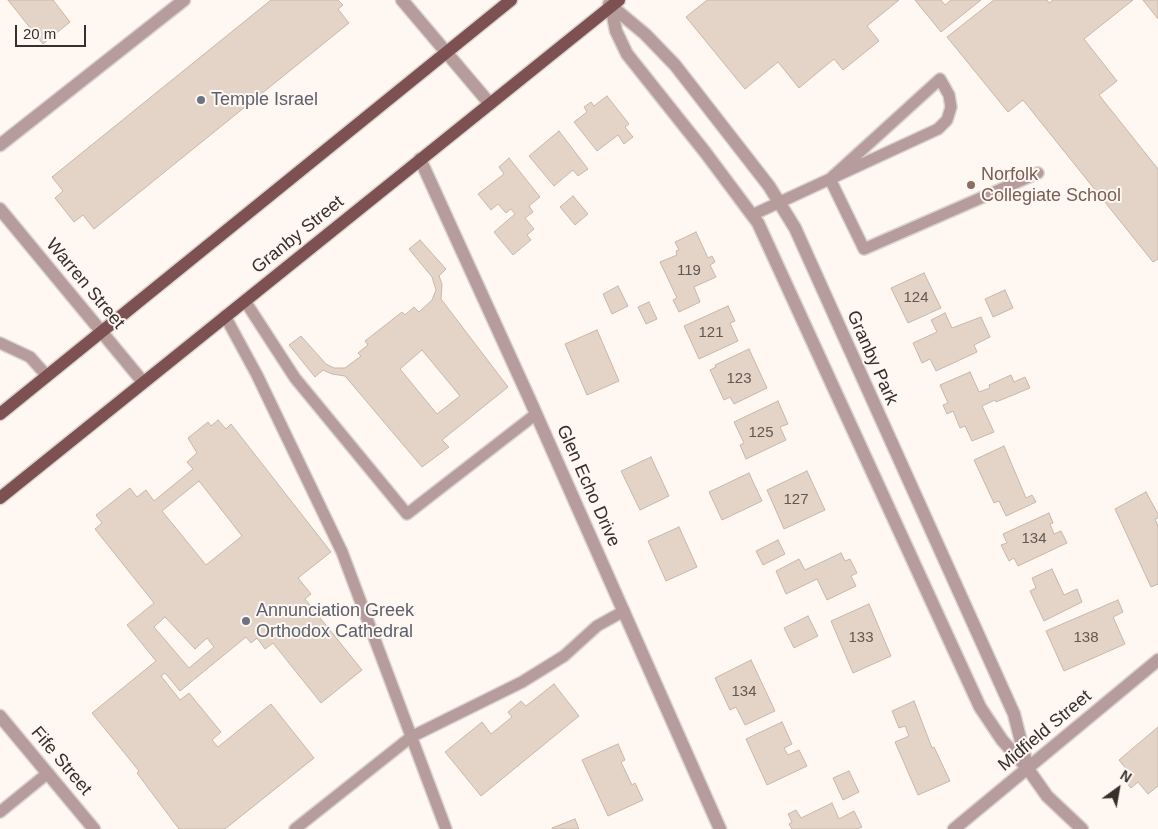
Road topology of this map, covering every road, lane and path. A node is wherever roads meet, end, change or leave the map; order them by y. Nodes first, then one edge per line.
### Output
1 (184, 0) edge
2 (402, 0) edge
3 (511, 0) edge
4 (612, 2) edge
5 (446, 52) junction
6 (490, 104) junction
7 (0, 145) edge
8 (420, 160) junction
9 (1038, 172) dead end
10 (830, 178) junction
11 (780, 202) junction
12 (0, 209) edge
13 (752, 215) junction
14 (245, 301) junction
15 (225, 316) junction
16 (102, 332) junction
17 (0, 343) edge
18 (47, 376) junction
19 (143, 382) junction
20 (0, 414) edge
21 (536, 414) junction
22 (0, 498) edge
23 (624, 611) junction
24 (1158, 660) edge
25 (0, 716) edge
26 (411, 736) junction
27 (1028, 769) junction
28 (48, 773) junction
29 (0, 812) edge
30 (94, 829) edge
31 (295, 829) edge
32 (446, 829) edge
33 (720, 829) edge
34 (954, 829) edge
35 (1082, 829) edge

1 - 7 street
2 - 5 street
3 - 5 main road
4 - 6 main road, Granby Street
4 - 11 street, Granby Park
4 - 13 street, Granby Park
5 - 6 street
5 - 16 main road
6 - 8 main road, Granby Street
8 - 14 main road, Granby Street
8 - 21 street, Glen Echo Drive
9 - 10 lane
10 - 10 lane
10 - 11 lane
11 - 13 lane
11 - 27 street, Granby Park
12 - 16 street, Warren Street
13 - 27 street, Granby Park
14 - 15 main road, Granby Street
14 - 21 lane
15 - 19 main road, Granby Street
15 - 26 lane
16 - 18 main road
16 - 19 street, Warren Street
17 - 18 lane
18 - 20 main road
19 - 22 main road, Granby Street
21 - 23 street, Glen Echo Drive
23 - 26 lane
23 - 33 street, Glen Echo Drive
24 - 27 street, Midfield Street
25 - 28 street, Fife Street
26 - 31 lane
26 - 32 lane
27 - 34 street, Midfield Street
27 - 35 street, Granby Park
28 - 29 lane
28 - 30 street, Fife Street

